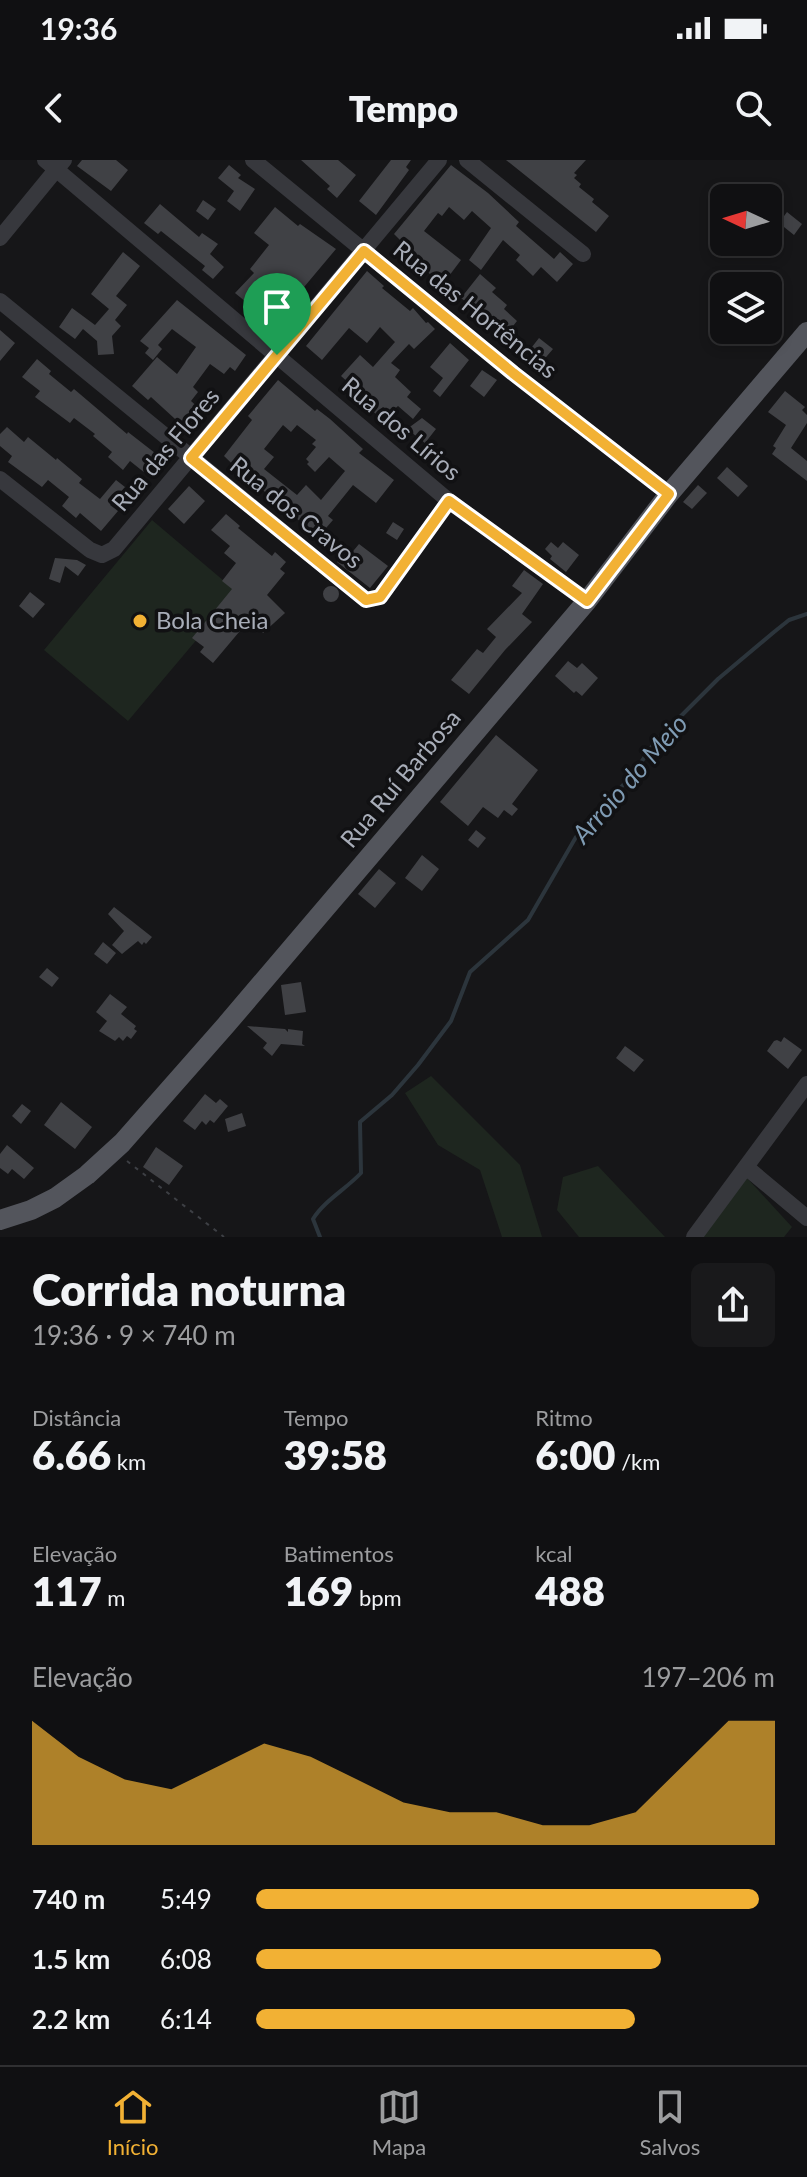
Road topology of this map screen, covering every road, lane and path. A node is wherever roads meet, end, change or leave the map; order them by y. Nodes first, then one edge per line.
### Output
1 (253, 160) edge
2 (439, 160) edge
3 (467, 160) edge
4 (55, 163) edge
5 (0, 238) edge
6 (364, 251) junction
7 (583, 254) dead end
8 (0, 301) edge
9 (807, 332) edge
10 (277, 355) junction
11 (191, 458) junction
12 (0, 479) edge
13 (669, 494) junction
14 (449, 501) junction
15 (587, 601) junction
16 (807, 1084) edge
17 (113, 1151) junction
18 (746, 1167) junction
19 (807, 1218) edge
20 (0, 1220) edge
21 (224, 1237) edge
22 (694, 1237) edge

1 - 6 street, Rua das Hortências
2 - 6 street, Rua das Flores
3 - 7 street
4 - 5 street
4 - 10 street, Rua dos Lírios
6 - 10 street, Rua das Flores
6 - 13 street, Rua das Hortências
8 - 11 street, Rua dos Cravos
9 - 13 main road, Rua Ruí Barbosa
10 - 11 street, Rua das Flores
10 - 14 street, Rua dos Lírios
11 - 12 street, Rua das Flores
11 - 14 street, Rua dos Cravos
13 - 15 main road, Rua Ruí Barbosa
14 - 15 street, Rua dos Lírios
15 - 17 main road, Rua Ruí Barbosa
16 - 18 street
17 - 20 main road, Rua Ruí Barbosa
17 - 21 path
18 - 19 street
18 - 22 street

